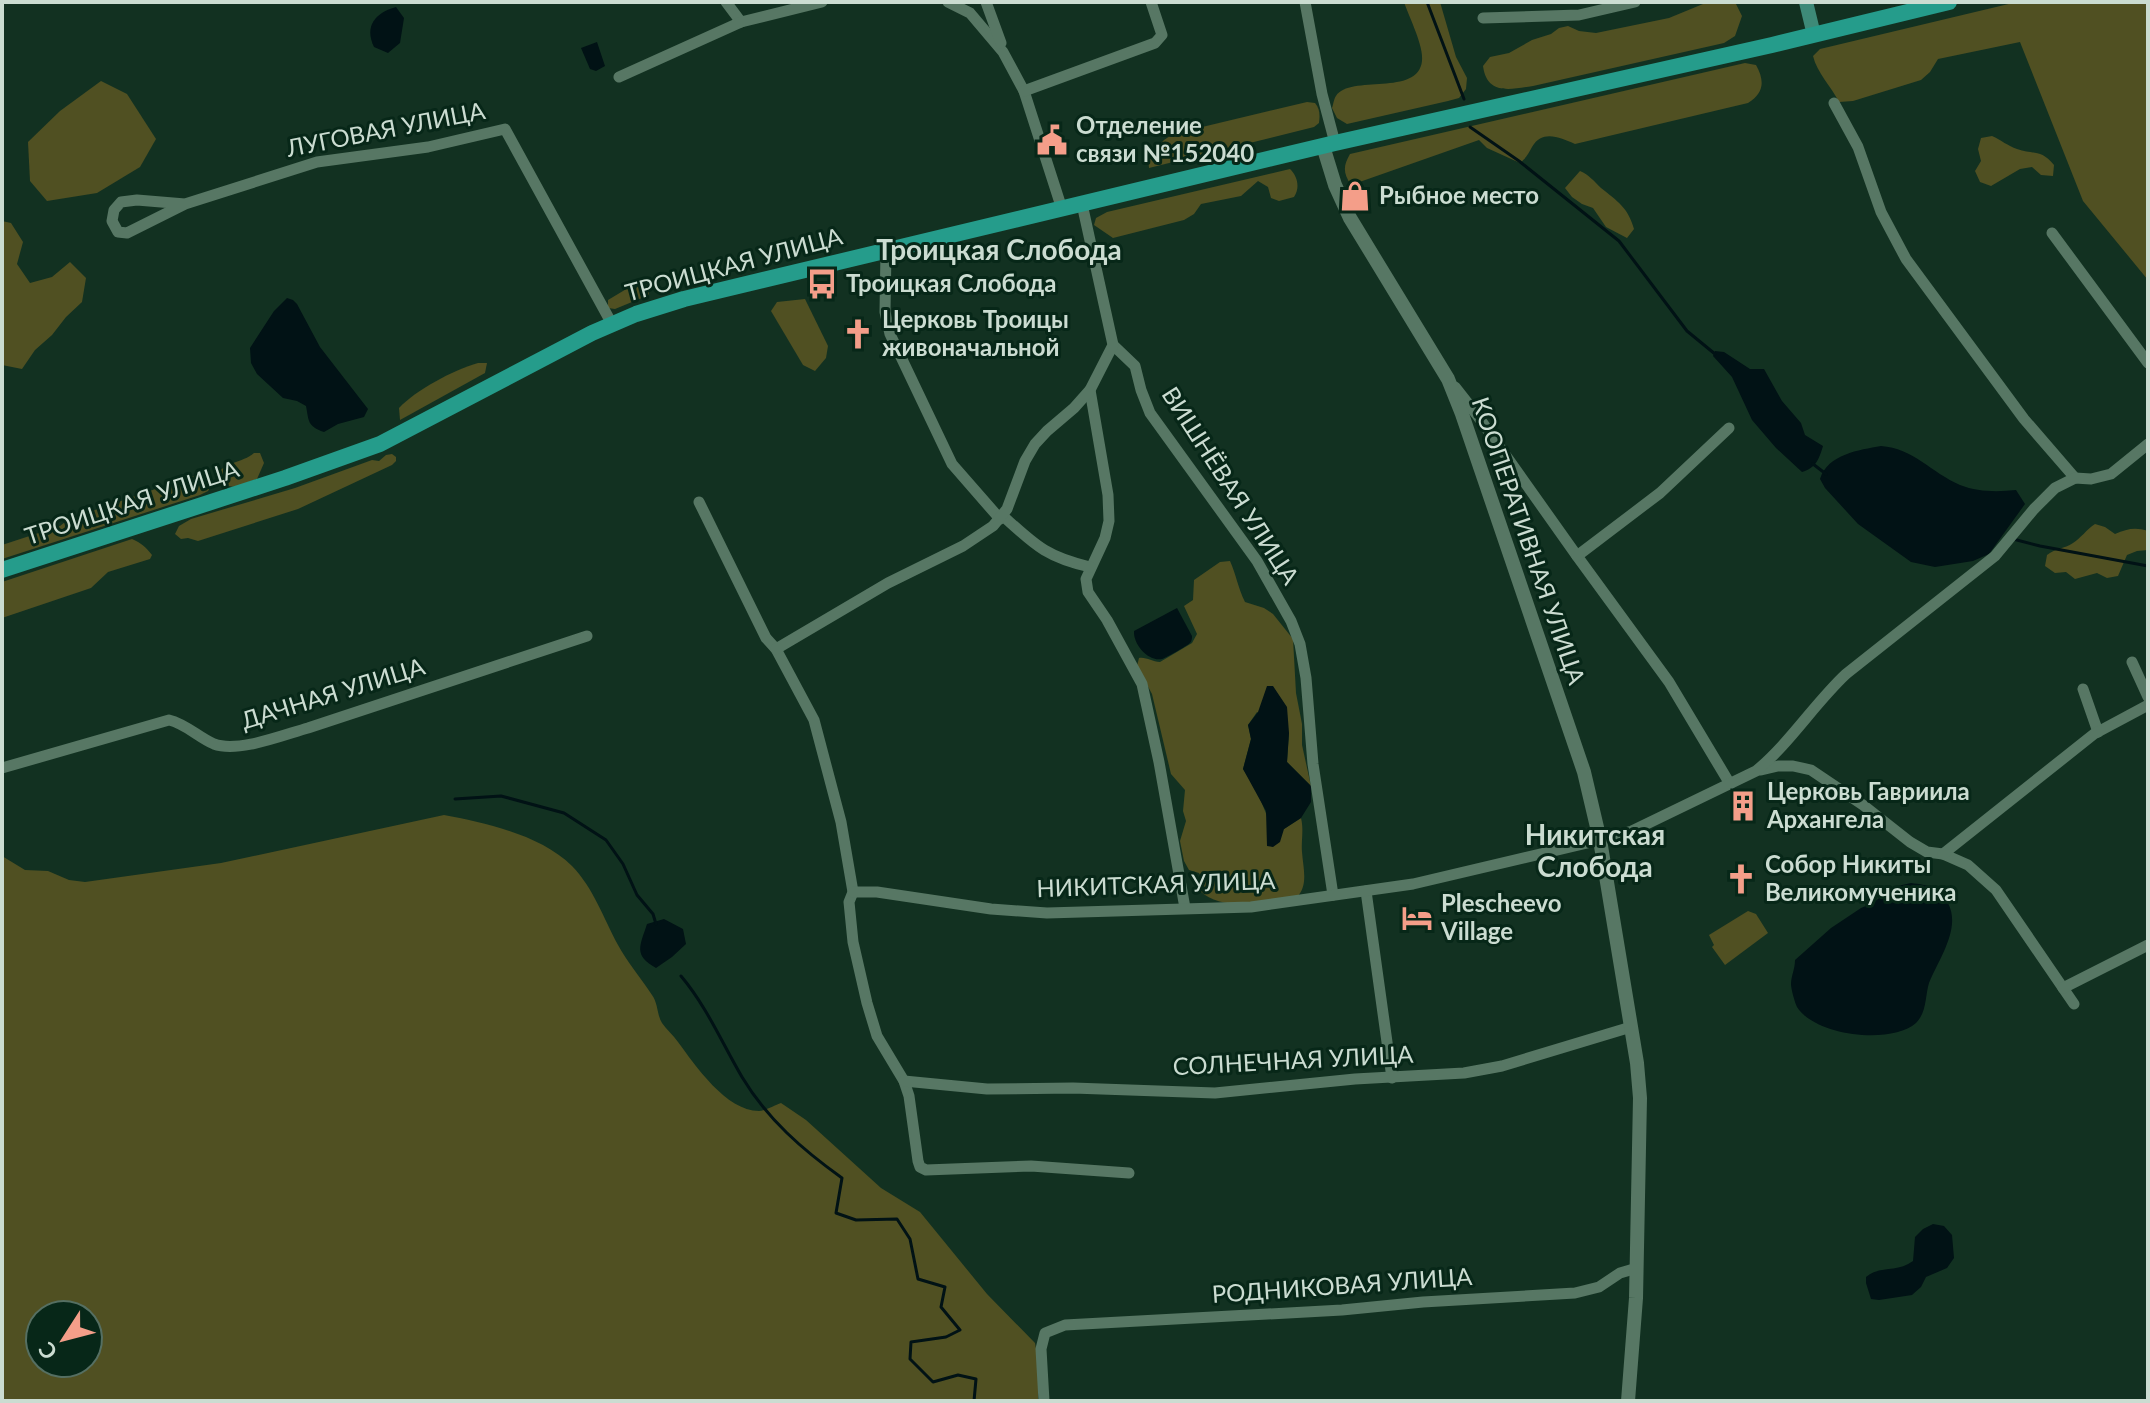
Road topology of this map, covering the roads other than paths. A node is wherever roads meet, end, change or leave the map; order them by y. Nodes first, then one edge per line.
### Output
1 (726, 2) edge
2 (822, 2) edge
3 (948, 2) edge
4 (986, 2) edge
5 (1151, 2) edge
6 (1305, 2) edge
7 (1635, 2) edge
8 (1806, 2) edge
9 (1949, 2) edge
10 (1483, 18) dead end
11 (741, 22) junction
12 (1814, 35) junction
13 (1003, 52) junction
14 (619, 77) dead end
15 (1024, 91) junction
16 (1834, 103) dead end
17 (1329, 144) junction
18 (185, 204) junction
19 (1082, 204) junction
20 (1062, 209) junction
21 (2052, 233) dead end
22 (886, 250) junction
23 (612, 324) junction
24 (1113, 345) junction
25 (2148, 363) edge
26 (1448, 379) junction
27 (1090, 390) junction
28 (1729, 428) dead end
29 (2148, 444) edge
30 (2075, 478) junction
31 (699, 502) dead end
32 (1001, 518) junction
33 (1577, 556) junction
34 (1090, 567) junction
35 (2, 570) edge
36 (587, 636) dead end
37 (776, 649) junction
38 (2132, 662) dead end
39 (2083, 689) dead end
40 (2148, 697) edge
41 (2148, 705) edge
42 (2098, 732) junction
43 (2, 768) edge
44 (1756, 771) junction
45 (1730, 784) junction
46 (1600, 840) junction
47 (1943, 854) junction
48 (1366, 891) junction
49 (853, 892) junction
50 (1333, 895) junction
51 (1185, 908) junction
52 (2148, 945) edge
53 (2063, 988) junction
54 (2074, 1004) dead end
55 (1631, 1027) junction
56 (1392, 1078) junction
57 (904, 1081) junction
58 (1129, 1173) dead end
59 (1637, 1268) junction
60 (1044, 1401) edge
61 (1628, 1401) edge

1 - 11 street
2 - 11 street
3 - 13 street
4 - 13 street
5 - 15 street
6 - 17 street
7 - 10 street
8 - 12 main road
9 - 12 main road, ТРОИЦКАЯ УЛИЦА
11 - 14 street
12 - 17 main road, ТРОИЦКАЯ УЛИЦА
13 - 15 street
15 - 20 street
16 - 30 street
17 - 19 main road, ТРОИЦКАЯ УЛИЦА
17 - 26 street, КООПЕРАТИВНАЯ УЛИЦА
18 - 18 street, ЛУГОВАЯ УЛИЦА
18 - 23 street, ЛУГОВАЯ УЛИЦА
19 - 20 main road, ТРОИЦКАЯ УЛИЦА
19 - 24 street
20 - 22 main road, ТРОИЦКАЯ УЛИЦА
21 - 25 street
22 - 23 main road, ТРОИЦКАЯ УЛИЦА
22 - 32 street
23 - 35 main road, ТРОИЦКАЯ УЛИЦА
24 - 27 street
24 - 50 street, ВИШНЁВАЯ УЛИЦА
26 - 33 street
26 - 46 street, КООПЕРАТИВНАЯ УЛИЦА
27 - 32 street
27 - 34 street
28 - 33 street
29 - 30 street
30 - 44 street
31 - 37 street
32 - 34 street
32 - 37 street
33 - 45 street
34 - 51 street
36 - 43 street, ДАЧНАЯ УЛИЦА
37 - 49 street
38 - 40 street
39 - 42 street
41 - 42 street
42 - 47 street
44 - 45 street, НИКИТСКАЯ УЛИЦА
44 - 47 street
45 - 46 street, НИКИТСКАЯ УЛИЦА
46 - 48 street, НИКИТСКАЯ УЛИЦА
46 - 55 street, КООПЕРАТИВНАЯ УЛИЦА
47 - 53 street
48 - 50 street, НИКИТСКАЯ УЛИЦА
48 - 56 street
49 - 51 street, НИКИТСКАЯ УЛИЦА
49 - 57 street
50 - 51 street, НИКИТСКАЯ УЛИЦА
52 - 53 street
53 - 54 street
55 - 56 street, СОЛНЕЧНАЯ УЛИЦА
55 - 59 street, КООПЕРАТИВНАЯ УЛИЦА
56 - 57 street, СОЛНЕЧНАЯ УЛИЦА
57 - 58 street
59 - 60 street, РОДНИКОВАЯ УЛИЦА
59 - 61 street, КООПЕРАТИВНАЯ УЛИЦА

